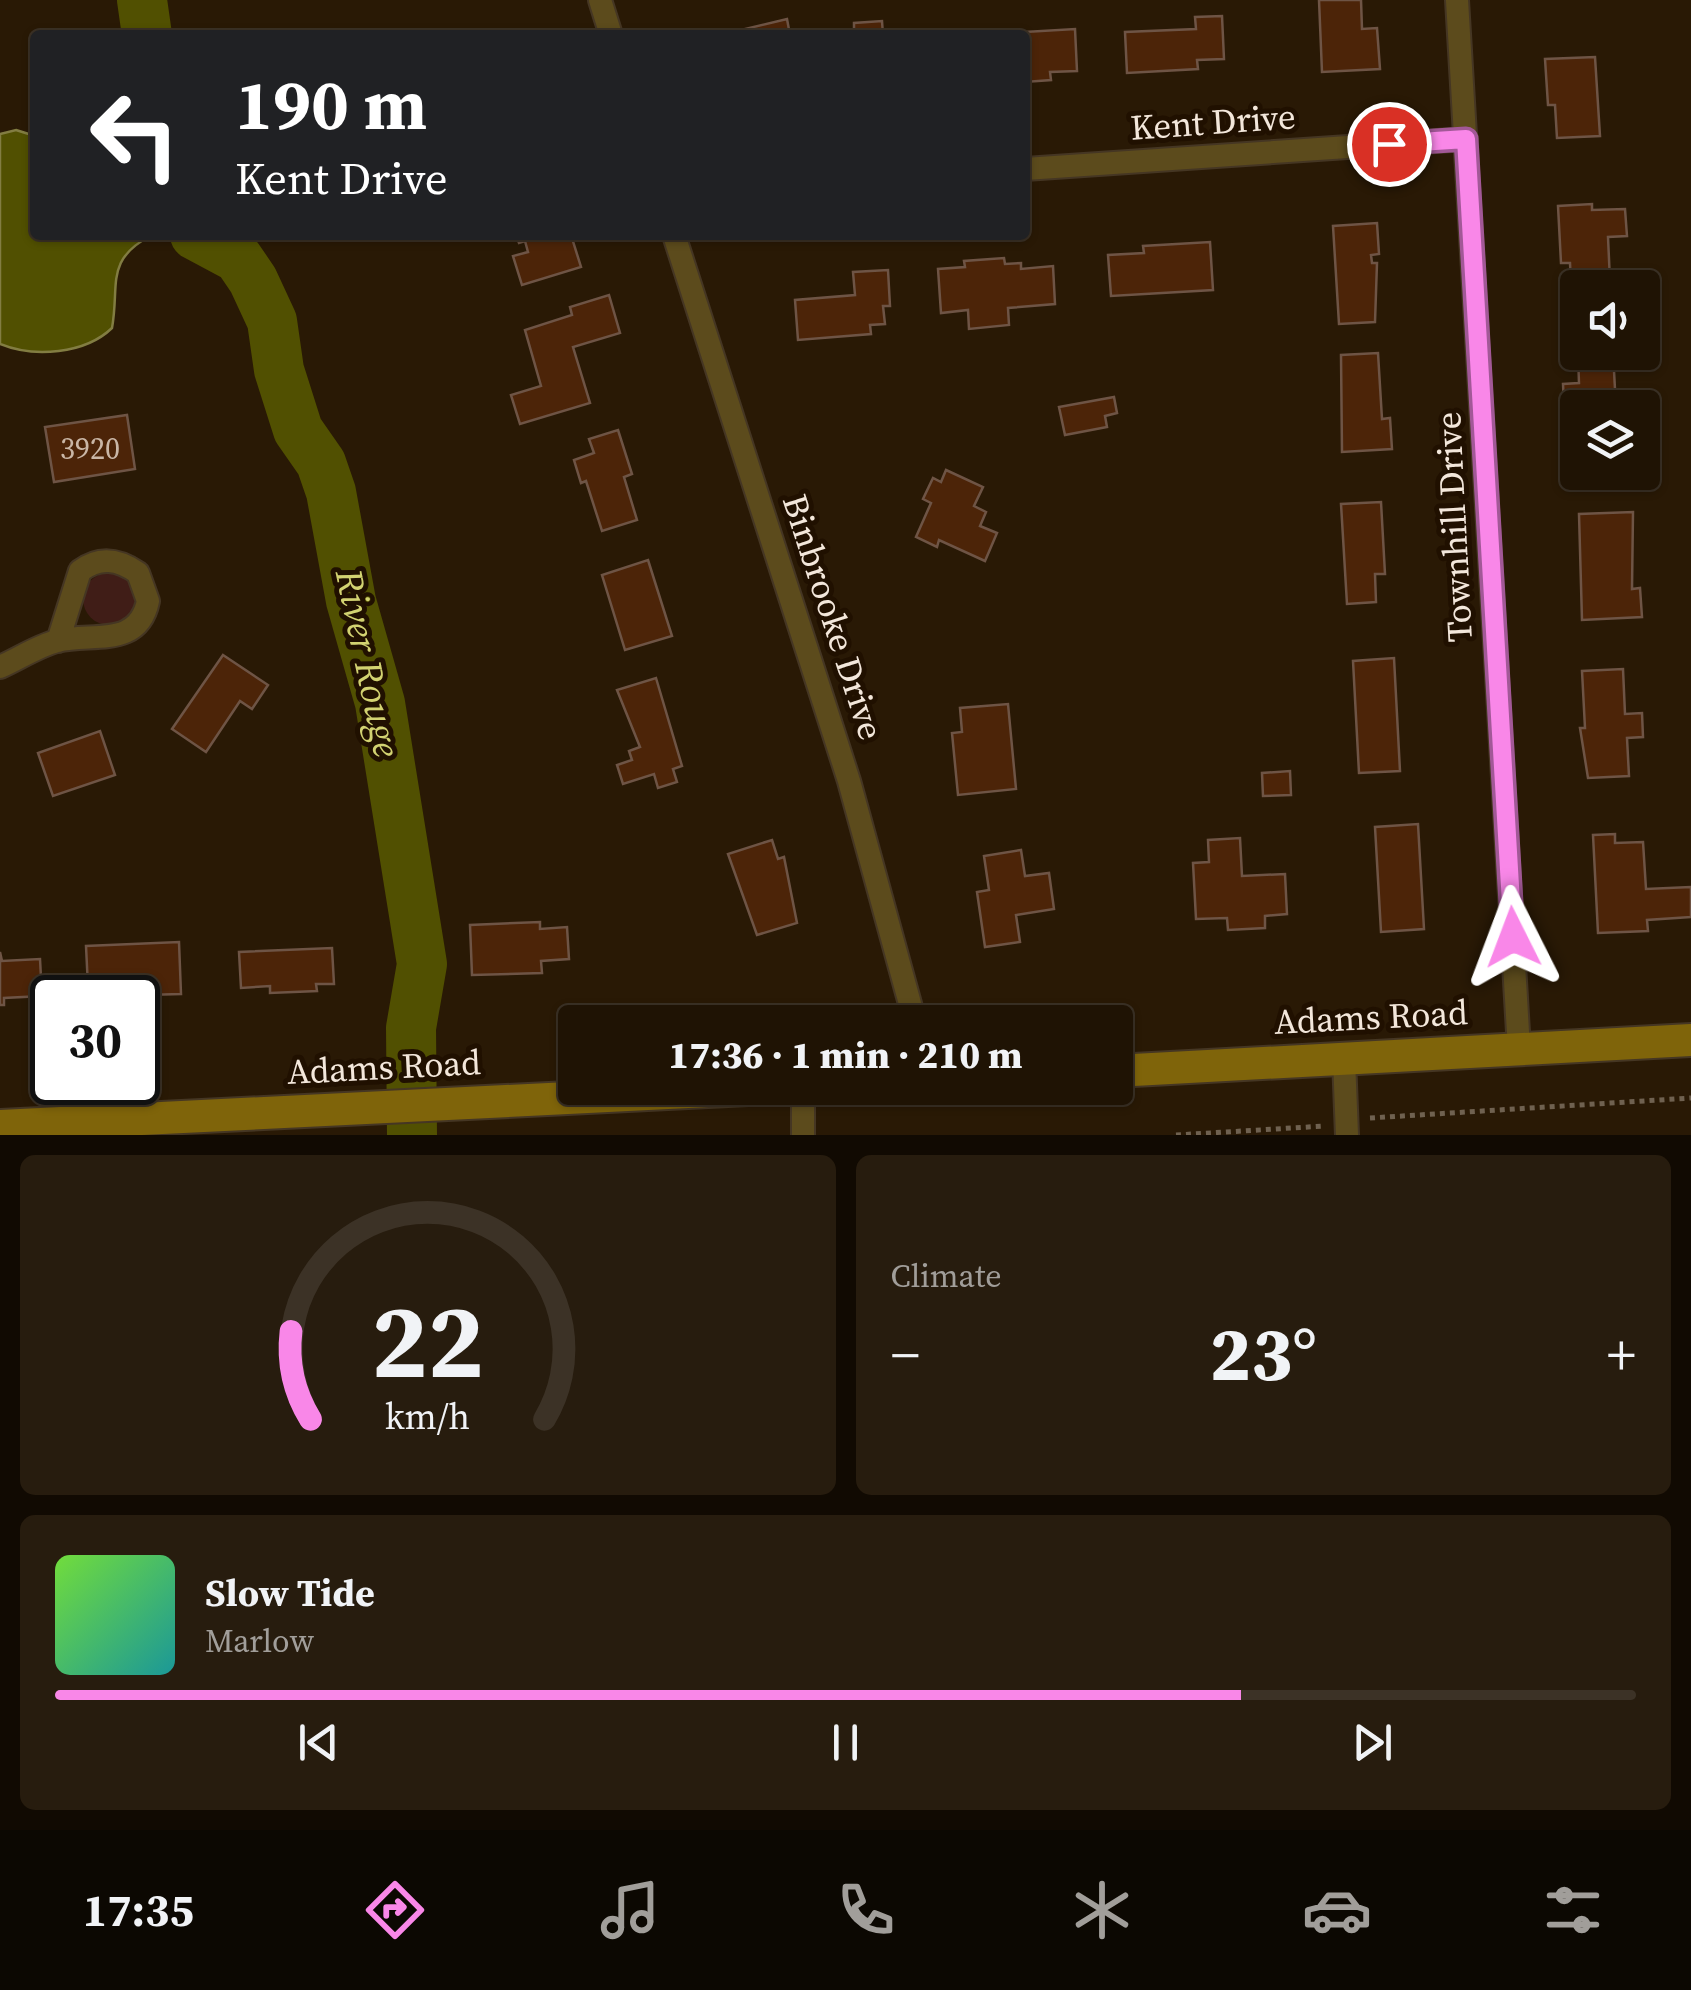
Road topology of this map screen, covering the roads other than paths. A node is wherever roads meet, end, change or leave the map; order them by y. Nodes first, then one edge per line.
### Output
1 (600, 0) edge
2 (1457, 0) edge
3 (609, 30) edge
4 (1466, 139) junction
5 (1030, 170) edge
6 (676, 240) edge
7 (58, 641) dead end
8 (0, 667) edge
9 (910, 1005) edge
10 (1691, 1040) edge
11 (1519, 1049) junction
12 (1344, 1059) junction
13 (1133, 1070) edge
14 (558, 1098) edge
15 (803, 1105) edge
16 (0, 1126) edge
17 (1347, 1126) edge
18 (803, 1135) edge

1 - 3 street
2 - 4 street, Townhill Drive
4 - 5 street, Kent Drive
4 - 11 street, Townhill Drive
6 - 9 street, Binbrooke Drive
7 - 8 street
10 - 11 street, Adams Road
11 - 12 street, Adams Road
12 - 13 street, Adams Road
12 - 17 street
14 - 16 street, Adams Road
15 - 18 street

